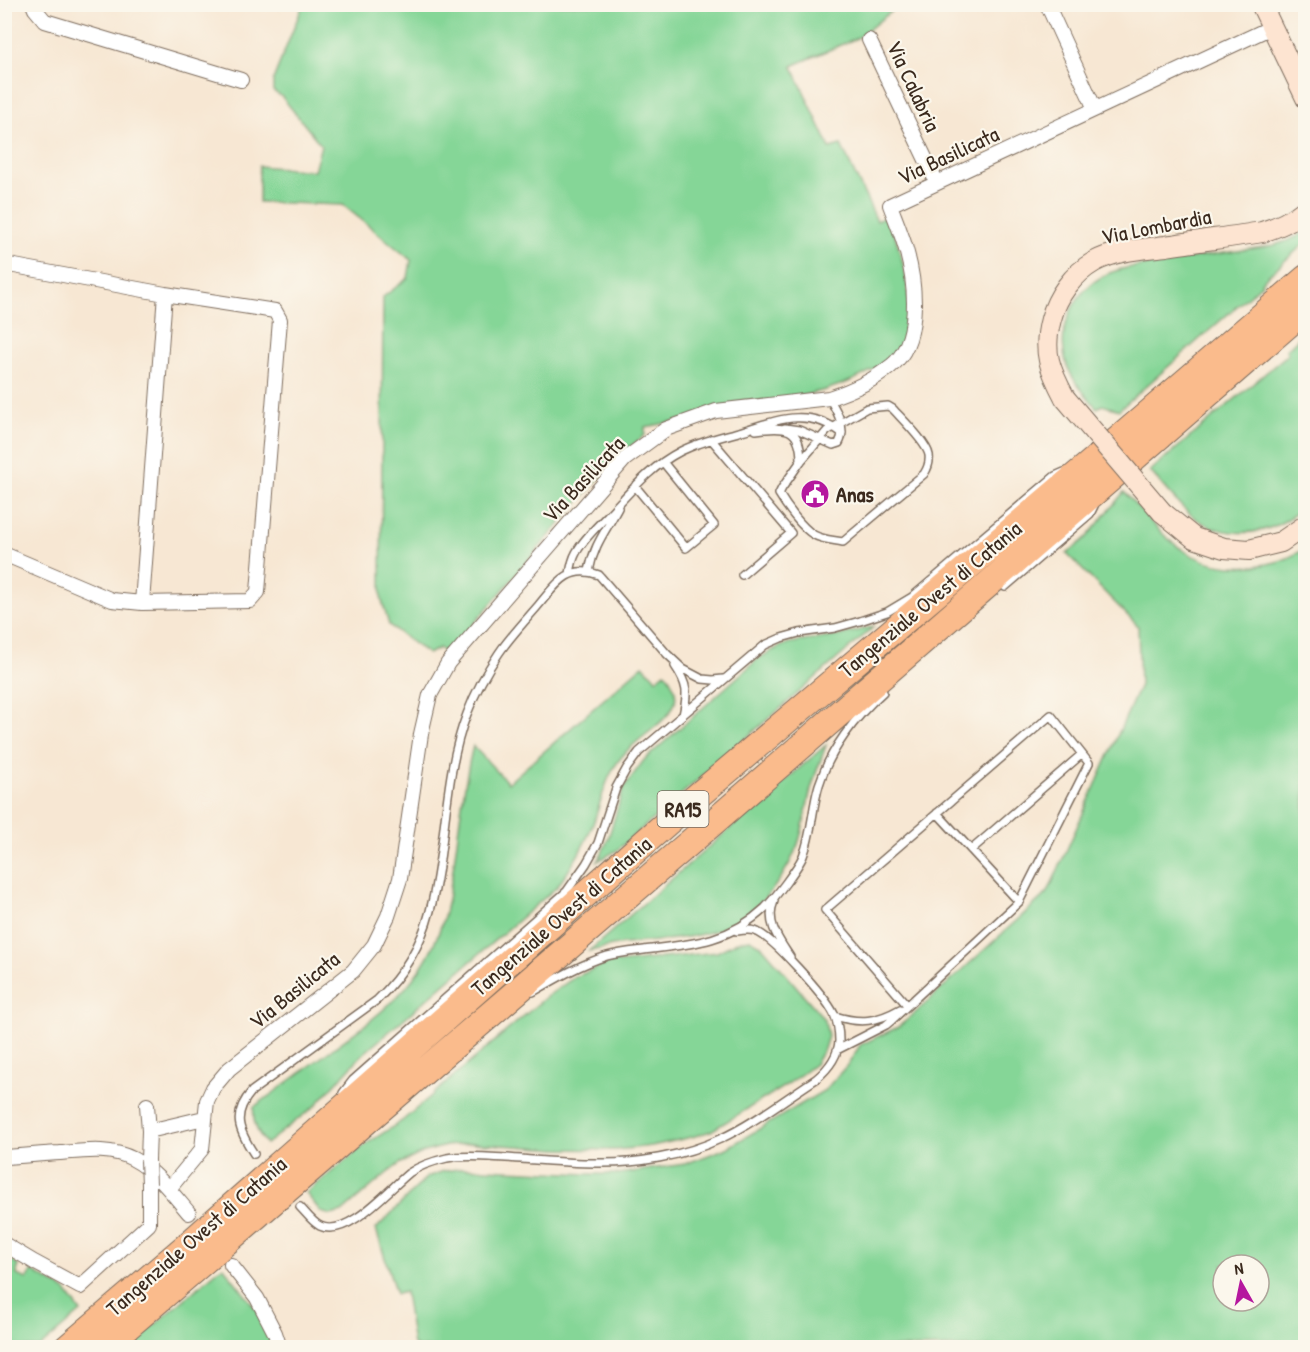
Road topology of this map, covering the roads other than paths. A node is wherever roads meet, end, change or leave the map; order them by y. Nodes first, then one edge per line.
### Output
1 (33, 4) edge
2 (1047, 4) edge
3 (1262, 4) edge
4 (1272, 27) junction
5 (869, 40) dead end
6 (241, 80) dead end
7 (1305, 98) edge
8 (1095, 109) junction
9 (937, 183) junction
10 (1305, 208) edge
11 (4, 264) edge
12 (1305, 278) edge
13 (165, 294) junction
14 (1305, 309) edge
15 (830, 399) junction
16 (837, 424) junction
17 (785, 428) junction
18 (742, 431) junction
19 (821, 438) junction
20 (711, 439) junction
21 (801, 461) junction
22 (663, 462) junction
23 (1101, 471) junction
24 (635, 486) junction
25 (622, 500) junction
26 (1305, 525) edge
27 (4, 554) edge
28 (589, 571) junction
29 (570, 574) junction
30 (742, 575) dead end
31 (1002, 589) dead end
32 (142, 603) junction
33 (667, 654) junction
34 (725, 679) junction
35 (888, 687) dead end
36 (683, 715) junction
37 (1082, 754) junction
38 (937, 813) junction
39 (971, 850) junction
40 (777, 893) junction
41 (1019, 902) junction
42 (732, 932) junction
43 (798, 969) junction
44 (524, 1000) dead end
45 (907, 1005) junction
46 (835, 1016) junction
47 (837, 1050) junction
48 (341, 1096) dead end
49 (335, 1104) dead end
50 (147, 1105) dead end
51 (204, 1118) junction
52 (374, 1125) dead end
53 (149, 1131) junction
54 (310, 1137) junction
55 (254, 1154) dead end
56 (4, 1157) edge
57 (320, 1161) junction
58 (169, 1189) junction
59 (300, 1207) dead end
60 (189, 1213) dead end
61 (4, 1244) edge
62 (231, 1265) dead end
63 (67, 1347) edge
64 (103, 1347) edge
65 (280, 1347) edge

1 - 6 street
2 - 8 street
3 - 4 street
4 - 7 street
4 - 8 street, Via Basilicata
5 - 9 street, Via Calabria
8 - 9 street, Via Basilicata
9 - 15 street, Via Basilicata
10 - 26 street, Via Lombardia, bridge
11 - 13 street
12 - 23 highway, Tangenziale Ovest di Catania / RA15
13 - 32 street
13 - 32 street
14 - 23 highway, Tangenziale Ovest di Catania / RA15
15 - 16 lane
15 - 51 street, Via Basilicata
16 - 18 lane
16 - 19 lane
16 - 19 lane
16 - 21 lane
17 - 18 lane
17 - 19 lane
17 - 21 lane
18 - 20 lane
19 - 21 lane
20 - 22 lane
20 - 30 lane
22 - 24 lane
22 - 24 lane
23 - 31 lane
23 - 34 lane
23 - 54 highway, Tangenziale Ovest di Catania / RA15
23 - 57 highway, Tangenziale Ovest di Catania / RA15
24 - 25 lane
25 - 28 lane
25 - 29 lane
27 - 32 street
28 - 29 lane
28 - 33 lane
29 - 55 lane
33 - 34 lane
33 - 36 lane
34 - 36 lane
35 - 40 lane
36 - 48 lane
37 - 38 lane
37 - 39 lane
37 - 41 lane
38 - 39 lane
38 - 45 lane
39 - 41 lane
40 - 42 lane
40 - 43 lane
41 - 45 lane
42 - 43 lane
42 - 44 lane
43 - 46 lane
45 - 46 lane
45 - 47 lane
46 - 47 lane
47 - 59 lane
49 - 54 lane
50 - 53 street
51 - 53 street
51 - 58 street, Via Basilicata
52 - 57 lane
53 - 61 street, bridge
54 - 63 highway, Tangenziale Ovest di Catania / RA15
56 - 58 street
57 - 64 highway, Tangenziale Ovest di Catania / RA15
58 - 60 street
62 - 65 street

